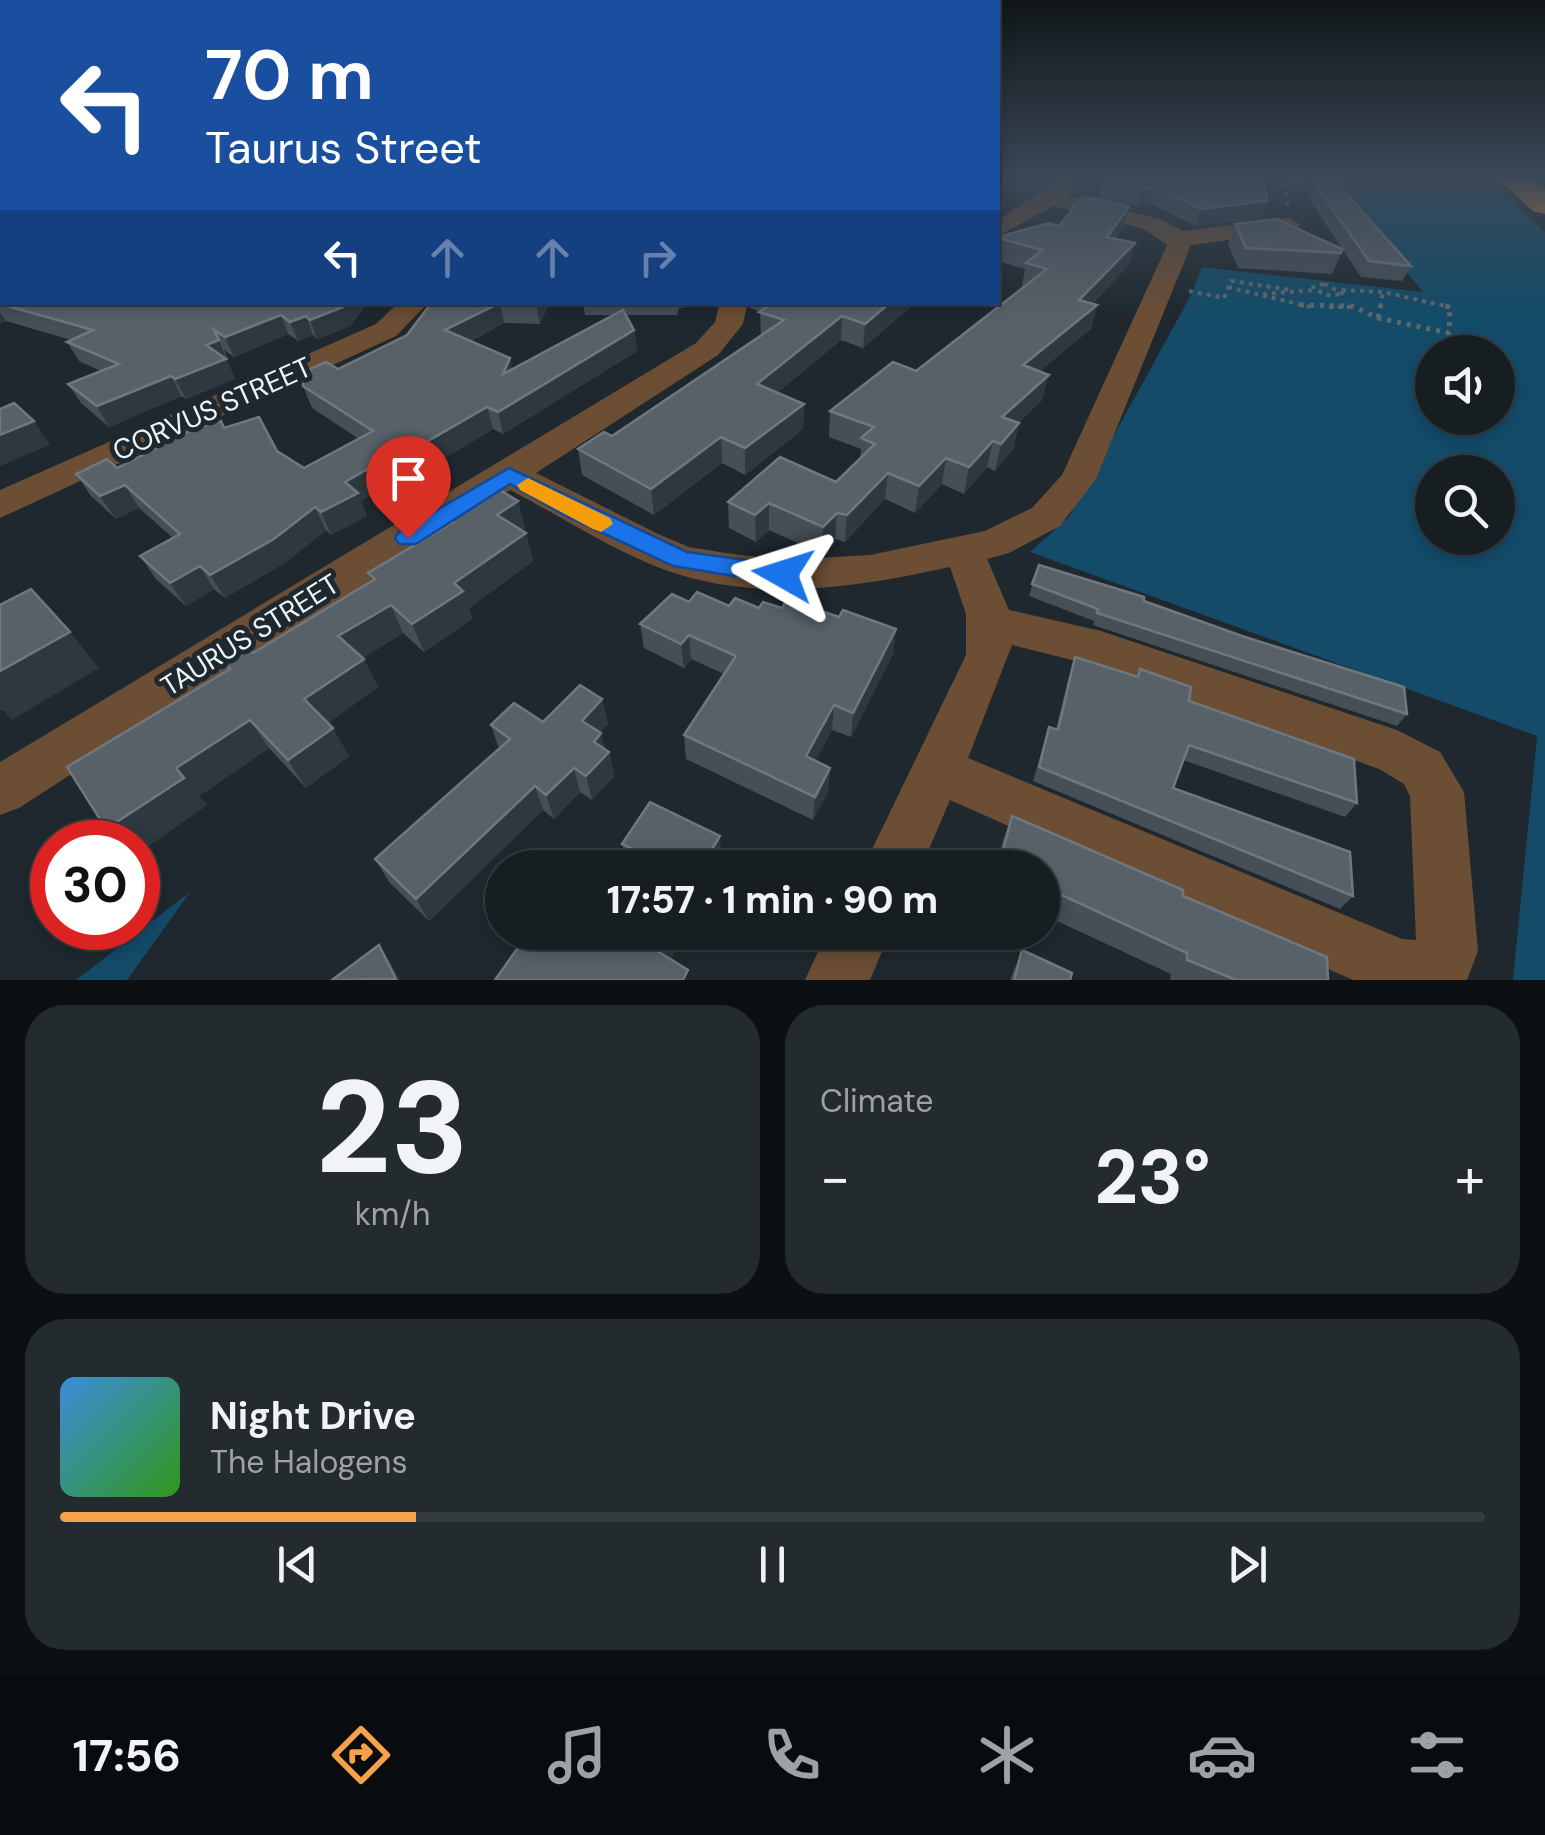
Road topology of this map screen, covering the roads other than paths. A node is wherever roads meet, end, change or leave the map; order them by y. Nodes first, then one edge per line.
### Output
1 (1153, 225) edge
2 (1289, 225) edge
3 (1179, 239) junction
4 (413, 305) edge
5 (733, 305) edge
6 (509, 474) junction
7 (0, 504) edge
8 (964, 553) junction
9 (992, 623) junction
10 (939, 770) junction
11 (0, 791) edge
12 (901, 850) edge
13 (851, 950) edge
14 (837, 980) edge

1 - 3 street
2 - 3 street
3 - 8 street
4 - 7 street, CORVUS STREET
5 - 6 street, TAURUS STREET
6 - 8 street
6 - 11 street, TAURUS STREET
8 - 9 street
9 - 10 street
9 - 10 street
10 - 12 street
13 - 14 street

